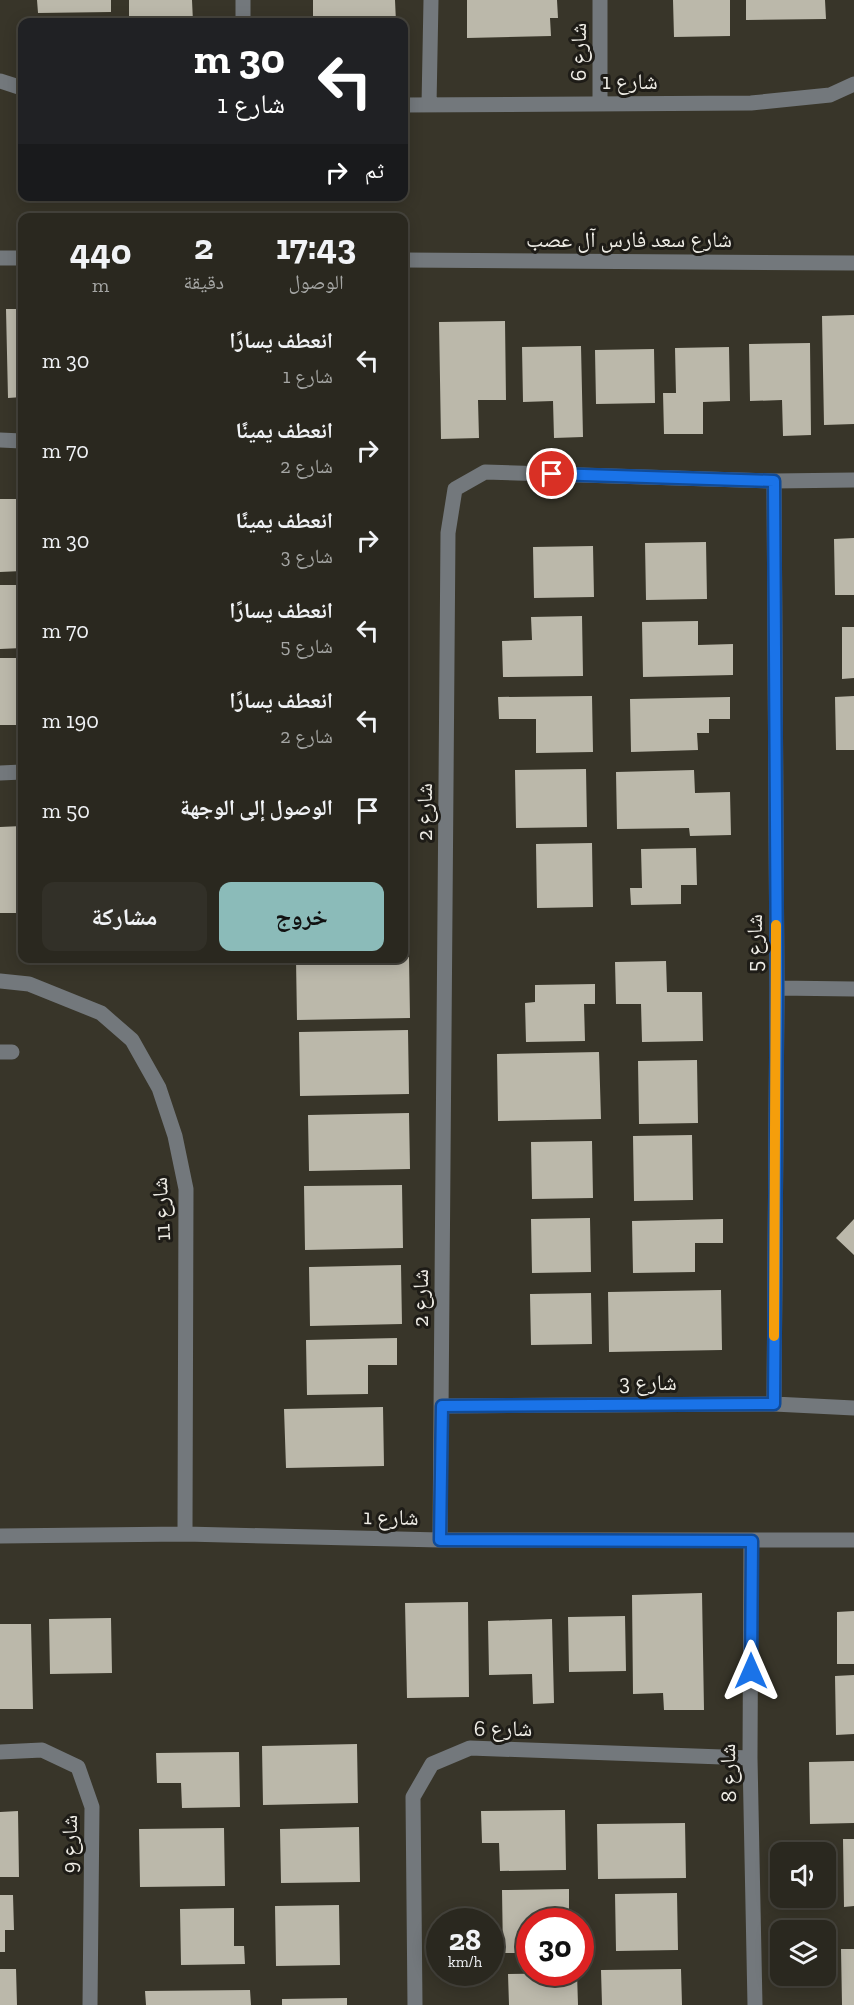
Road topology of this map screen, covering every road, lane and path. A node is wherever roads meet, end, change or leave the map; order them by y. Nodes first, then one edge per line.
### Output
1 (243, 0) edge
2 (431, 0) edge
3 (600, 0) edge
4 (243, 18) edge
5 (0, 81) edge
6 (854, 84) edge
7 (18, 87) edge
8 (600, 104) junction
9 (408, 105) edge
10 (429, 105) junction
11 (0, 258) edge
12 (18, 258) edge
13 (408, 260) edge
14 (854, 263) edge
15 (0, 440) edge
16 (18, 441) edge
17 (854, 480) edge
18 (774, 481) junction
19 (18, 772) edge
20 (0, 773) edge
21 (0, 981) edge
22 (777, 988) junction
23 (854, 989) edge
24 (774, 1404) junction
25 (442, 1406) junction
26 (854, 1408) edge
27 (185, 1534) junction
28 (0, 1536) edge
29 (440, 1540) junction
30 (854, 1540) edge
31 (752, 1541) junction
32 (0, 1752) edge
33 (750, 1758) junction
34 (90, 2005) edge
35 (415, 2005) edge
36 (755, 2005) edge

1 - 4 street
2 - 10 street
3 - 8 street, شارع 6
5 - 7 street
6 - 8 street, شارع 1
8 - 10 street, شارع 1
9 - 10 street, شارع 1
11 - 12 street
13 - 14 street, شارع سعد فارس آل عصب
15 - 16 street
17 - 18 street, شارع 2
18 - 22 street, شارع 5
18 - 25 street, شارع 2
19 - 20 street
21 - 27 street, شارع 11
22 - 23 street
22 - 24 street, شارع 5
24 - 25 street, شارع 3
24 - 26 street, شارع 3
25 - 29 street, شارع 2
27 - 28 street, شارع 1
27 - 29 street, شارع 1
29 - 31 street, شارع 1
30 - 31 street, شارع 1
31 - 33 street, شارع 8
32 - 34 street, شارع 9
33 - 35 street, شارع 6
33 - 36 street, شارع 8

